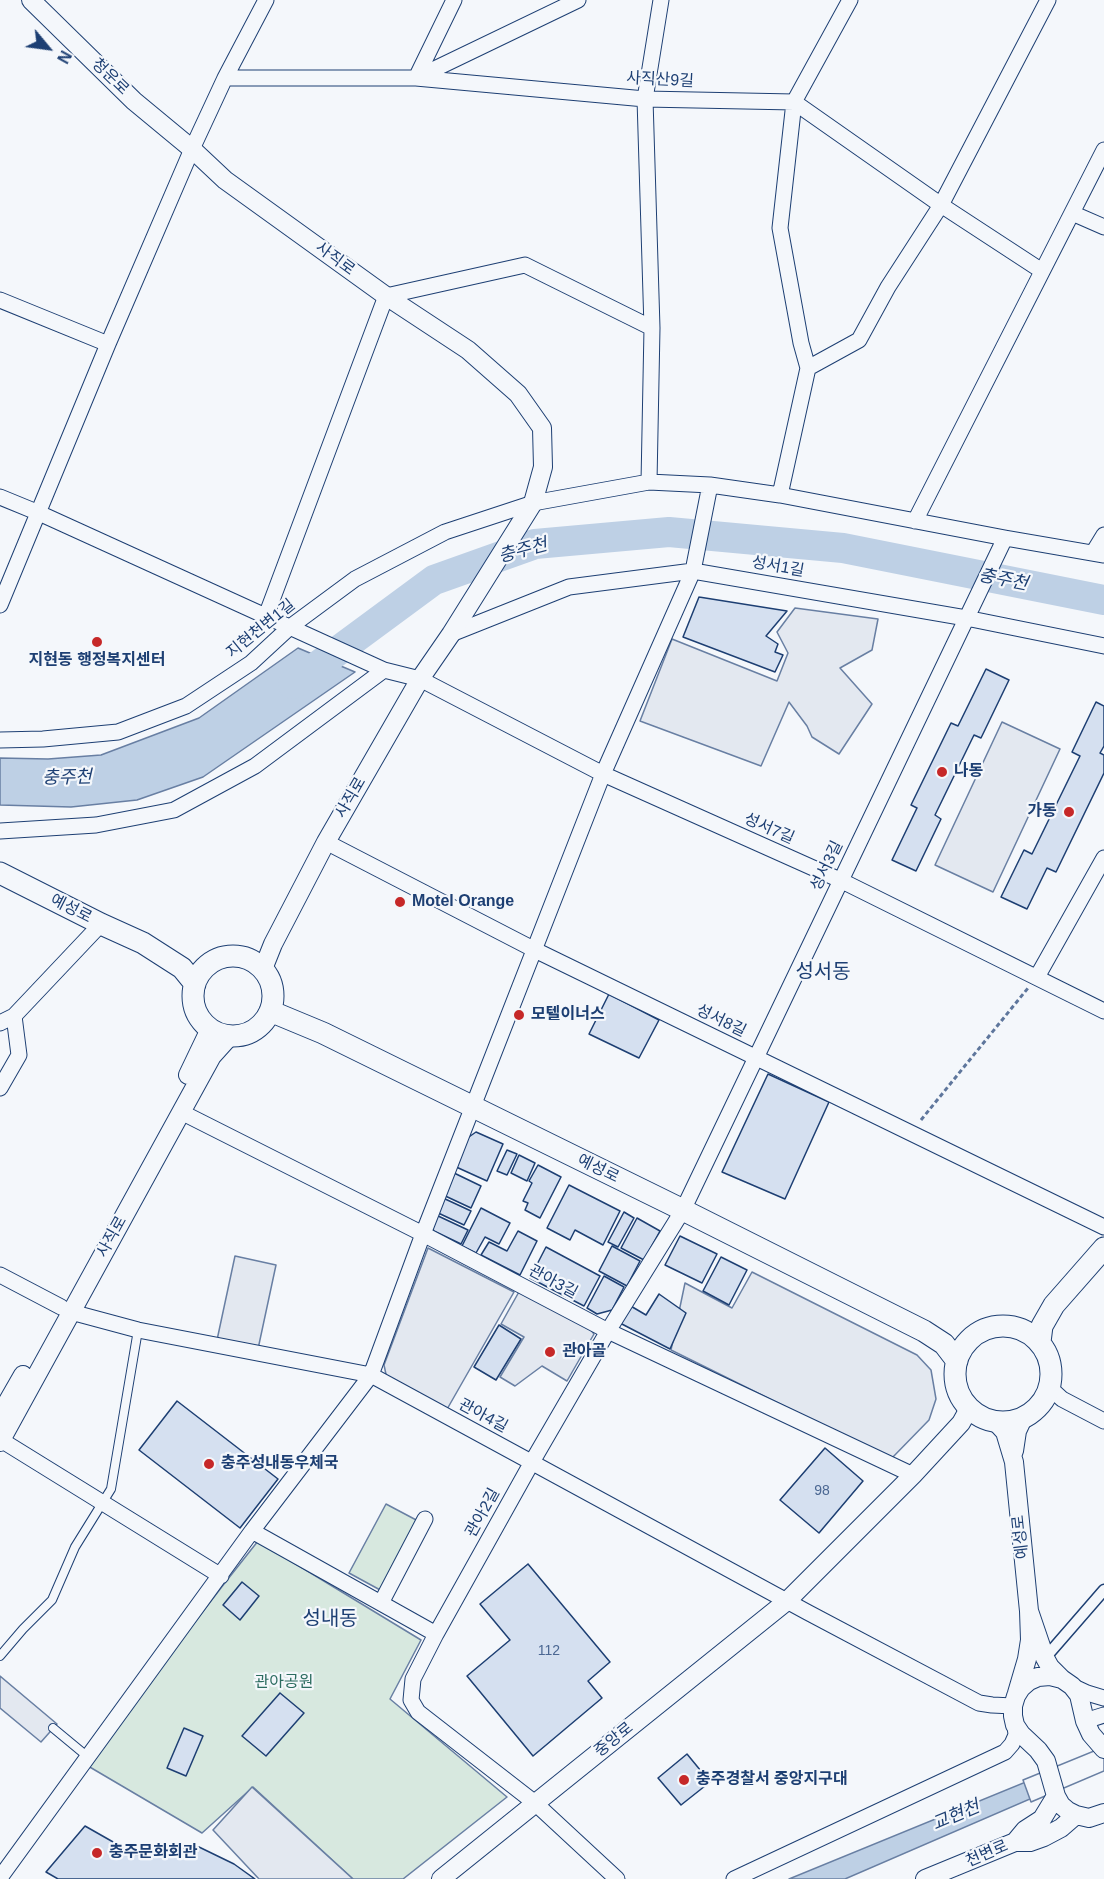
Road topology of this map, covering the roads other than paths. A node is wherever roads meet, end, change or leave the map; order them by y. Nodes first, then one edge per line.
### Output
1 (31, 0) edge
2 (266, 0) edge
3 (454, 0) edge
4 (578, 0) edge
5 (661, 0) edge
6 (850, 0) edge
7 (1048, 0) edge
8 (225, 78) junction
9 (416, 78) junction
10 (645, 99) junction
11 (794, 102) junction
12 (192, 149) junction
13 (1104, 150) edge
14 (941, 205) junction
15 (1072, 213) junction
16 (1104, 227) edge
17 (1042, 271) junction
18 (386, 296) junction
19 (0, 300) edge
20 (652, 328) junction
21 (108, 344) junction
22 (808, 368) junction
23 (649, 482) junction
24 (710, 486) junction
25 (780, 495) junction
26 (0, 497) edge
27 (533, 503) junction
28 (39, 513) junction
29 (915, 521) junction
30 (1104, 535) edge
31 (1005, 538) junction
32 (1099, 554) edge
33 (693, 571) junction
34 (0, 605) edge
35 (266, 616) junction
36 (966, 618) junction
37 (290, 627) junction
38 (451, 634) junction
39 (1104, 646) edge
40 (384, 669) junction
41 (420, 679) junction
42 (0, 740) edge
43 (603, 774) junction
44 (0, 831) edge
45 (326, 842) junction
46 (1104, 858) edge
47 (0, 873) edge
48 (840, 880) junction
49 (101, 924) junction
50 (143, 943) junction
51 (535, 950) junction
52 (213, 961) junction
53 (263, 969) junction
54 (1037, 978) junction
55 (195, 984) junction
56 (270, 1011) junction
57 (1104, 1011) edge
58 (7, 1020) edge
59 (220, 1032) junction
60 (755, 1058) junction
61 (0, 1088) edge
62 (473, 1108) junction
63 (181, 1112) junction
64 (683, 1210) junction
65 (1104, 1227) edge
66 (423, 1234) junction
67 (1104, 1248) edge
68 (0, 1275) edge
69 (1054, 1305) junction
70 (66, 1310) junction
71 (1014, 1327) junction
72 (138, 1330) junction
73 (608, 1331) junction
74 (924, 1331) junction
75 (971, 1339) junction
76 (1040, 1342) junction
77 (957, 1361) junction
78 (371, 1375) junction
79 (12, 1395) junction
80 (1052, 1395) junction
81 (0, 1415) edge
82 (975, 1416) junction
83 (1024, 1416) junction
84 (1104, 1421) edge
85 (1, 1441) edge
86 (532, 1462) junction
87 (1014, 1462) junction
88 (913, 1475) junction
89 (104, 1503) junction
90 (425, 1519) dead end
91 (252, 1531) junction
92 (221, 1576) junction
93 (1104, 1590) edge
94 (786, 1601) junction
95 (381, 1603) junction
96 (1029, 1611) junction
97 (436, 1634) junction
98 (0, 1656) edge
99 (1045, 1658) junction
100 (1067, 1682) junction
101 (1104, 1698) edge
102 (1014, 1701) junction
103 (1104, 1716) edge
104 (1087, 1724) junction
105 (1016, 1725) junction
106 (53, 1728) dead end
107 (1104, 1749) edge
108 (88, 1756) junction
109 (1056, 1796) junction
110 (535, 1803) junction
111 (1076, 1815) junction
112 (1102, 1816) edge
113 (1015, 1842) junction
114 (3, 1877) edge
115 (441, 1879) edge
116 (617, 1879) edge
117 (734, 1879) edge
118 (925, 1879) edge

1 - 12 street, 청운로
2 - 8 street
3 - 9 street
4 - 9 street
5 - 10 street
6 - 11 street
7 - 14 street
8 - 9 street, 사직산9길
8 - 12 street
9 - 10 street, 사직산9길
10 - 11 street, 사직산9길
10 - 20 street
11 - 14 street
11 - 22 street
12 - 18 street, 사직로
12 - 21 street
13 - 15 street
14 - 17 street
14 - 22 street
15 - 16 street
15 - 17 street
17 - 29 street
18 - 20 street
18 - 27 street, 사직로
18 - 35 street
19 - 21 street
20 - 23 street
21 - 28 street
22 - 25 street
23 - 24 street, 지현천변1길
23 - 27 street, 지현천변1길
24 - 25 street, 지현천변1길
24 - 33 street
25 - 29 street, 지현천변1길
26 - 28 street, 성서7길
27 - 37 street, 지현천변1길
27 - 38 street, 사직로
28 - 34 street
28 - 35 street, 성서7길
29 - 31 street, 지현천변1길
30 - 32 street
31 - 32 street, 지현천변1길
31 - 36 street, 성서3길
33 - 36 street, 성서1길
33 - 38 street, 성서1길
33 - 43 street
35 - 37 street, 성서7길
36 - 39 street, 성서1길
36 - 48 street, 성서3길
37 - 40 street, 성서7길
37 - 42 street, 지현천변1길
38 - 41 street, 사직로
40 - 41 street, 성서7길
40 - 44 street
41 - 43 street, 성서7길
41 - 45 street, 사직로
43 - 48 street, 성서7길
43 - 51 street
45 - 51 street, 성서8길
45 - 53 street, 사직로
46 - 54 street
47 - 49 main road, 예성로
48 - 54 street, 성서7길
48 - 60 street, 성서3길
49 - 50 main road, 예성로
49 - 58 street
50 - 52 main road
50 - 55 main road
51 - 60 street, 성서8길
51 - 62 street
52 - 53 main road
52 - 55 main road
53 - 56 main road
54 - 57 street, 성서7길
55 - 59 main road
56 - 59 main road
56 - 62 main road, 예성로
58 - 61 street
59 - 63 street, 사직로
59 - 70 street, 사직로
60 - 64 street, 성서3길
60 - 65 street, 성서8길
62 - 64 main road, 예성로
62 - 66 street
63 - 66 street, 관아3길
63 - 70 street, 사직로
64 - 73 street, 관아2길
64 - 74 main road, 예성로
66 - 73 street, 관아3길
66 - 78 street
67 - 69 main road
68 - 70 street, 관아4길
69 - 71 main road
69 - 76 main road
70 - 72 street, 관아4길
70 - 79 street, 사직로
71 - 75 main road
71 - 76 main road
72 - 78 street, 관아4길
72 - 89 lane
73 - 86 street, 관아2길
73 - 88 street, 관아3길
74 - 75 main road, 예성로
74 - 77 main road, 예성로
75 - 77 main road
76 - 80 main road
77 - 82 main road
78 - 86 street, 관아4길
78 - 91 street
79 - 81 street, 사직로
79 - 85 street, 사직로
80 - 83 main road
80 - 84 street
82 - 83 main road
82 - 87 street, 예성로
82 - 88 street, 중앙로
83 - 87 street, 예성로
85 - 89 street
86 - 94 street, 관아4길
86 - 97 street, 관아2길
87 - 96 street, 예성로
88 - 94 street, 중앙로
89 - 92 street
89 - 98 lane
90 - 95 street
91 - 92 street
91 - 95 street
92 - 108 street
93 - 99 street
94 - 102 street
94 - 110 street, 중앙로
95 - 97 street
96 - 99 street, 예성로
96 - 102 street, 예성로
97 - 110 street, 관아2길
99 - 100 street, 예성로
100 - 101 street
100 - 102 street
100 - 104 street, 예성로
102 - 105 street
103 - 104 street
104 - 107 street
105 - 109 street
105 - 117 street
106 - 108 lane
108 - 114 street
109 - 111 street
109 - 113 street, 천변로
110 - 115 street, 중앙로
110 - 116 street, 관아2길
111 - 112 street
111 - 113 street, 천변로
113 - 118 street, 천변로

